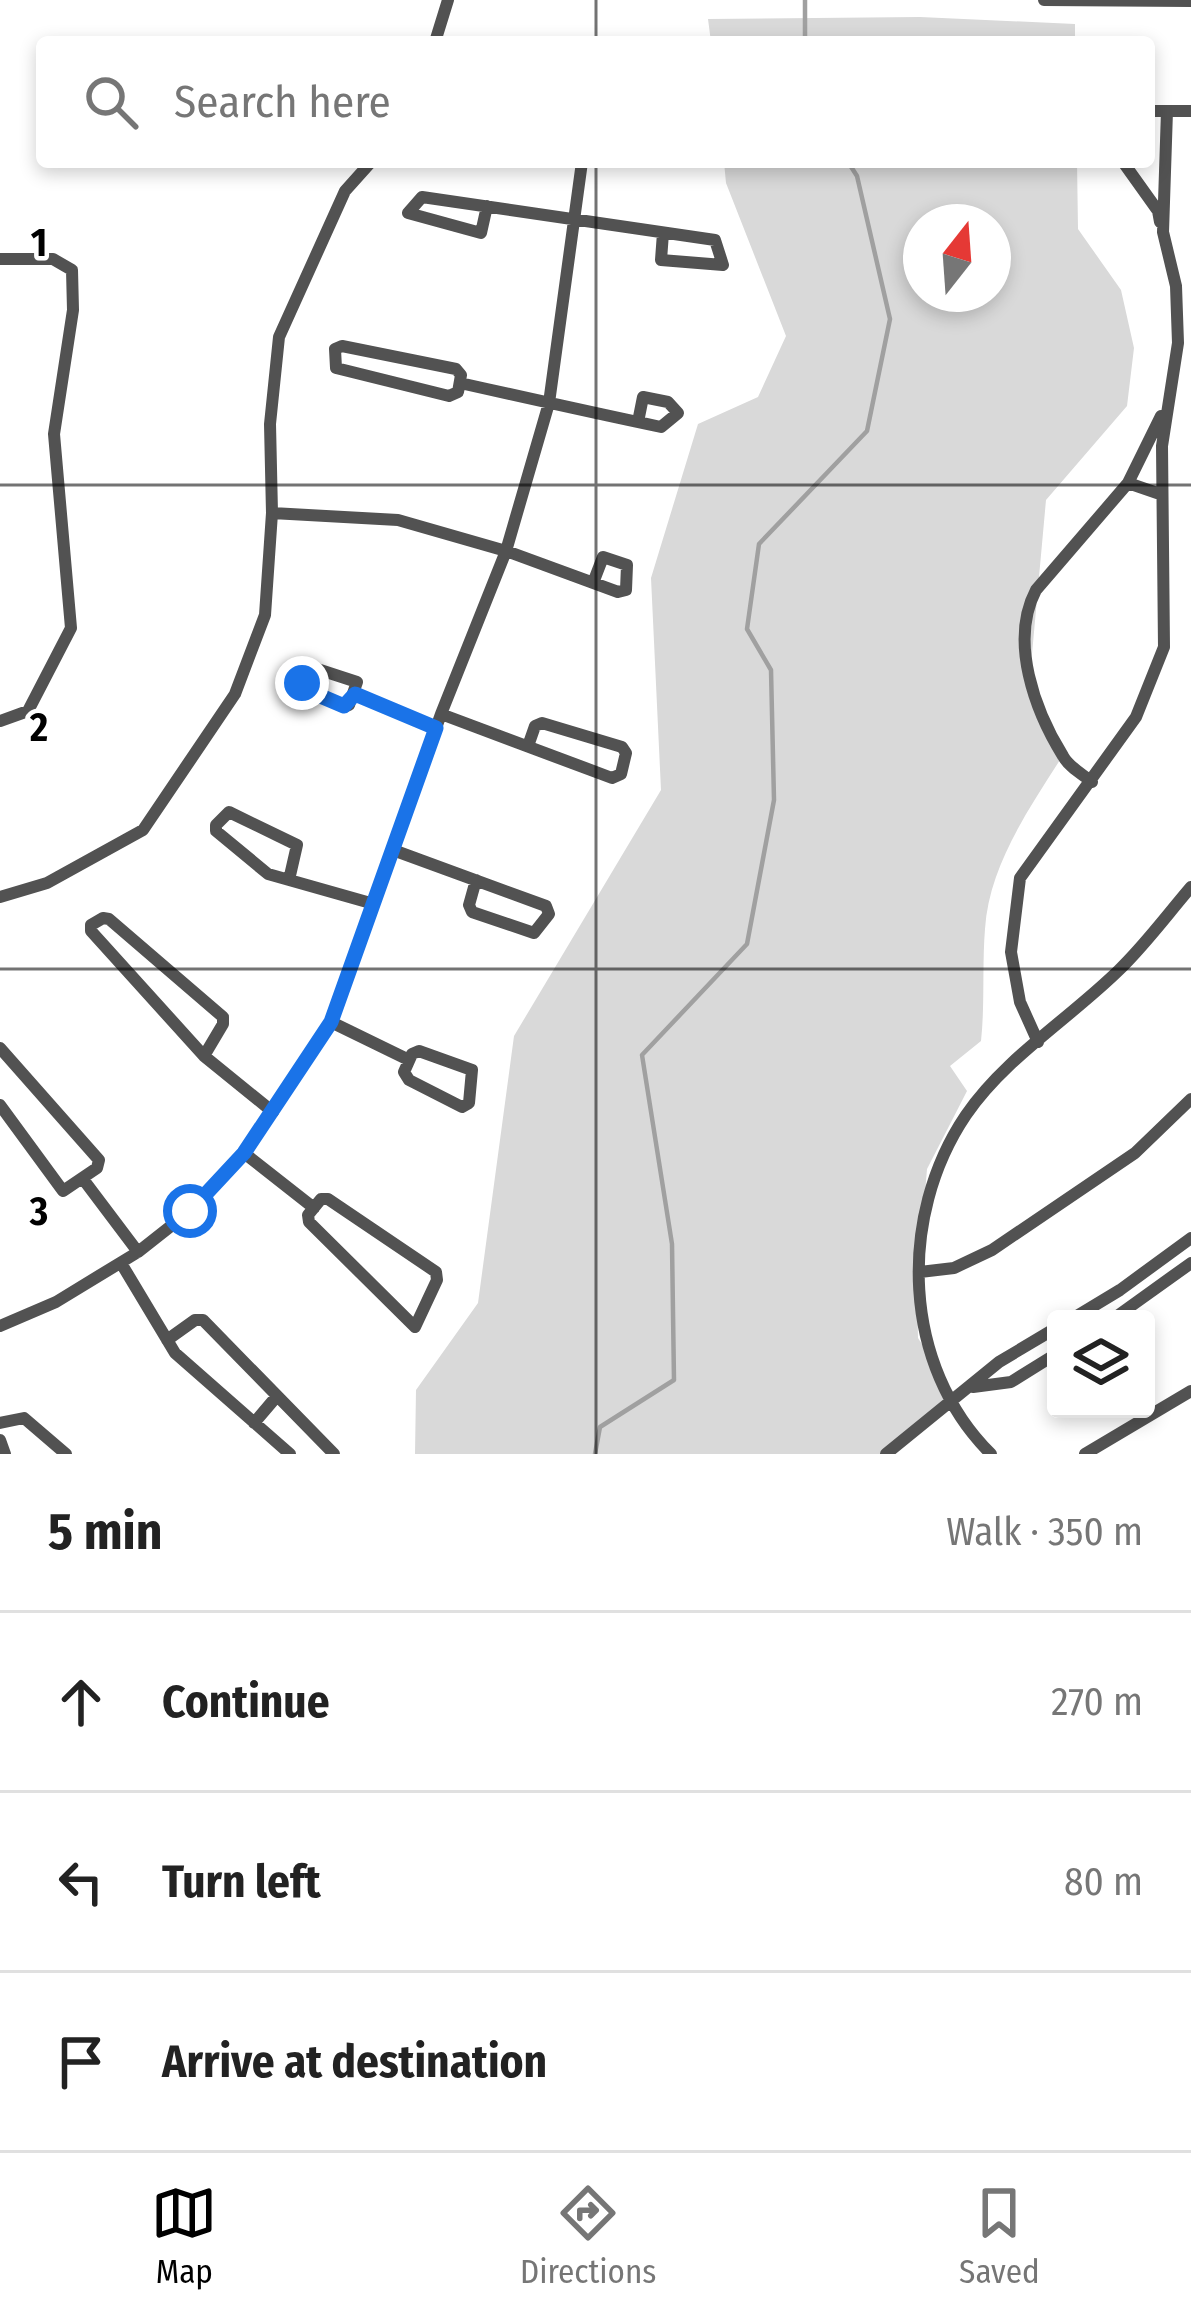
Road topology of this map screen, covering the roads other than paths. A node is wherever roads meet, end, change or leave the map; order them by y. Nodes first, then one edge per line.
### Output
1 (448, 0) edge
2 (1044, 0) edge
3 (1191, 1) edge
4 (437, 36) edge
5 (1155, 111) edge
6 (1167, 111) junction
7 (1191, 111) edge
8 (365, 168) edge
9 (580, 168) edge
10 (1127, 168) edge
11 (487, 206) junction
12 (574, 219) junction
13 (1163, 232) junction
14 (663, 233) junction
15 (0, 259) edge
16 (460, 383) junction
17 (1169, 398) junction
18 (549, 403) junction
19 (638, 422) dead end
20 (1128, 483) junction
21 (1160, 494) junction
22 (272, 513) junction
23 (506, 551) junction
24 (593, 583) dead end
25 (355, 694) dead end
26 (0, 721) edge
27 (439, 721) junction
28 (528, 746) junction
29 (1092, 782) junction
30 (393, 850) junction
31 (289, 880) junction
32 (476, 880) junction
33 (1191, 887) edge
34 (0, 897) edge
35 (374, 904) junction
36 (166, 968) junction
37 (143, 989) junction
38 (331, 1022) junction
39 (1038, 1042) junction
40 (0, 1048) edge
41 (204, 1056) junction
42 (409, 1060) junction
43 (14, 1064) junction
44 (0, 1072) edge
45 (1191, 1099) edge
46 (0, 1106) edge
47 (273, 1112) junction
48 (244, 1153) junction
49 (83, 1179) junction
50 (314, 1208) junction
51 (1191, 1238) edge
52 (138, 1252) junction
53 (121, 1263) junction
54 (1191, 1263) edge
55 (920, 1272) junction
56 (1087, 1310) edge
57 (1126, 1310) edge
58 (0, 1326) edge
59 (1047, 1333) edge
60 (167, 1340) junction
61 (1047, 1360) edge
62 (972, 1387) junction
63 (1191, 1391) edge
64 (277, 1396) junction
65 (951, 1401) junction
66 (0, 1423) edge
67 (254, 1423) junction
68 (0, 1440) edge
69 (4, 1454) edge
70 (66, 1454) edge
71 (290, 1454) edge
72 (334, 1454) edge
73 (886, 1454) edge
74 (991, 1454) edge
75 (1085, 1454) edge

1 - 4 street
2 - 3 street
5 - 6 street
6 - 7 street
6 - 13 street
8 - 22 street
9 - 12 street
10 - 13 street
11 - 11 street
11 - 12 street
12 - 14 street
12 - 18 street
13 - 17 street
14 - 14 street
15 - 26 street
16 - 16 street
16 - 18 street
17 - 20 street
17 - 21 street
18 - 19 street
18 - 23 street
20 - 21 street
20 - 29 street
21 - 29 street
22 - 23 street
22 - 34 street
23 - 24 street
23 - 27 street
25 - 27 street
27 - 28 street
27 - 30 street
28 - 28 street
29 - 39 street
30 - 32 street
30 - 35 street
31 - 31 street
31 - 35 street
32 - 32 street
33 - 39 street
35 - 38 street
36 - 37 street
36 - 37 street
36 - 41 street
37 - 41 street
38 - 42 street
38 - 47 street
39 - 55 street
40 - 43 street
41 - 47 street
42 - 42 street
43 - 44 street
43 - 49 street
45 - 55 street
46 - 49 street
47 - 48 street
48 - 50 street
48 - 52 street
49 - 52 street
50 - 50 street
51 - 56 street
52 - 53 street
53 - 58 street
53 - 60 street
54 - 57 street
55 - 65 street
59 - 62 street
60 - 64 street
60 - 67 street
61 - 62 street
62 - 65 street
63 - 75 street
64 - 67 street
64 - 72 street
65 - 73 street
65 - 74 street
66 - 70 street
67 - 71 street
68 - 69 street

